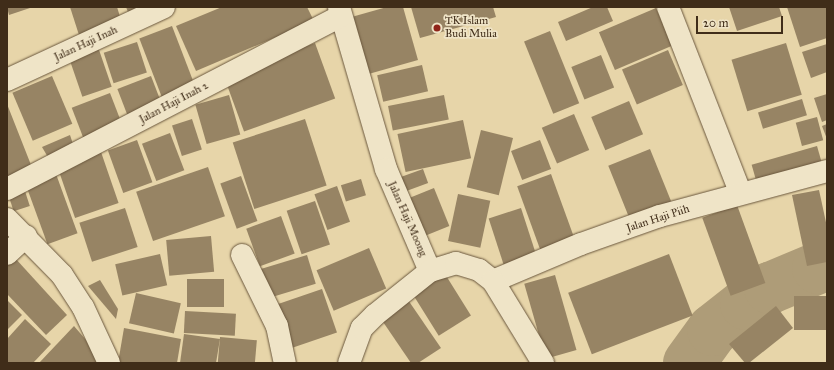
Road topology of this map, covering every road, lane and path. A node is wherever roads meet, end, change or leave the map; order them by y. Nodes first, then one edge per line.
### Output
1 (164, 7) edge
2 (668, 7) edge
3 (340, 11) edge
4 (7, 80) edge
5 (827, 171) edge
6 (7, 189) edge
7 (740, 192) junction
8 (7, 219) edge
9 (26, 236) junction
10 (7, 254) edge
11 (242, 255) dead end
12 (430, 271) junction
13 (493, 281) junction
14 (345, 360) edge
15 (109, 363) edge
16 (285, 363) edge
17 (543, 363) edge

1 - 4 street, Jalan Haji Inah
2 - 7 street
3 - 6 street, Jalan Haji Inah 2
3 - 12 street, Jalan Haji Moong
5 - 7 street, Jalan Haji Piih
7 - 13 street, Jalan Haji Piih
8 - 9 street
9 - 10 street
9 - 15 street
11 - 16 street
12 - 13 street, Jalan Haji Moong
12 - 14 street
13 - 17 street, Jalan Haji Moong

